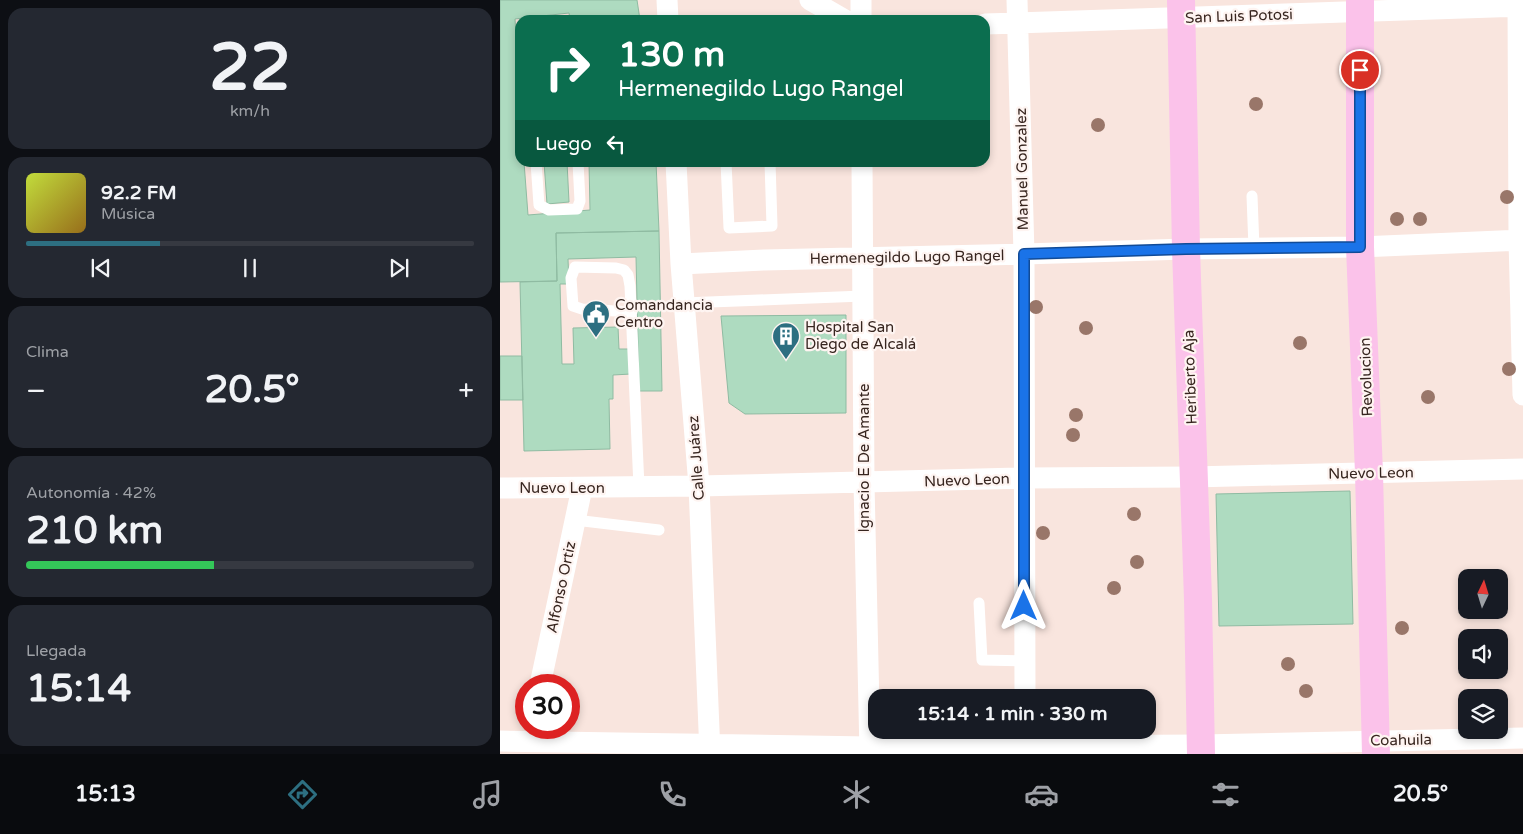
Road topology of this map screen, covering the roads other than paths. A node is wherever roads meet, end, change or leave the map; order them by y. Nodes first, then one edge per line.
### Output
1 (667, 0) edge
2 (810, 0) edge
3 (861, 0) edge
4 (1017, 0) edge
5 (1520, 4) edge
6 (1360, 5) edge
7 (1181, 9) edge
8 (668, 15) edge
9 (836, 15) edge
10 (861, 15) edge
11 (1018, 23) junction
12 (990, 24) edge
13 (536, 167) edge
14 (578, 167) edge
15 (676, 167) edge
16 (726, 167) edge
17 (770, 167) edge
18 (862, 167) edge
19 (1252, 196) dead end
20 (1521, 240) edge
21 (1360, 247) junction
22 (1254, 248) junction
23 (1186, 249) junction
24 (1024, 254) junction
25 (863, 258) junction
26 (681, 264) junction
27 (863, 296) junction
28 (684, 303) junction
29 (632, 312) junction
30 (1523, 395) edge
31 (1523, 469) edge
32 (1369, 473) junction
33 (1193, 477) junction
34 (1023, 478) junction
35 (864, 483) junction
36 (699, 486) junction
37 (639, 487) junction
38 (500, 488) edge
39 (582, 488) junction
40 (575, 520) junction
41 (659, 530) dead end
42 (980, 603) dead end
43 (1025, 661) junction
44 (542, 674) edge
45 (1025, 689) edge
46 (1523, 738) edge
47 (500, 741) edge
48 (529, 741) edge
49 (1025, 743) edge
50 (1376, 747) edge
51 (672, 749) edge
52 (1201, 749) edge
53 (710, 750) edge
54 (870, 750) edge

1 - 8 street
2 - 9 street
3 - 10 street
4 - 11 street, Manuel Gonzalez
5 - 6 street, San Luis Potosi
5 - 20 street
6 - 7 street, San Luis Potosi
6 - 21 main road, Revolucion
7 - 11 street, San Luis Potosi
7 - 23 main road, Heriberto Aja
11 - 12 street, San Luis Potosi
11 - 24 street, Manuel Gonzalez
13 - 14 lane
15 - 26 street, Calle Juárez
16 - 17 lane
18 - 25 street, Ignacio E De Amante
19 - 22 lane
20 - 21 street, Hermenegildo Lugo Rangel
20 - 30 street
21 - 22 street, Hermenegildo Lugo Rangel
21 - 32 main road, Revolucion
22 - 23 street, Hermenegildo Lugo Rangel
23 - 24 street, Hermenegildo Lugo Rangel
23 - 33 main road, Heriberto Aja
24 - 25 street, Hermenegildo Lugo Rangel
24 - 34 street, Manuel Gonzalez
25 - 26 street, Hermenegildo Lugo Rangel
25 - 27 street, Ignacio E De Amante
26 - 28 street, Calle Juárez
27 - 28 lane
27 - 35 street, Ignacio E De Amante
28 - 36 street, Calle Juárez
29 - 29 lane
29 - 37 lane
31 - 32 street, Nuevo Leon
32 - 33 street, Nuevo Leon
32 - 50 main road, Revolucion
33 - 34 street, Nuevo Leon
33 - 52 main road, Heriberto Aja
34 - 35 street, Nuevo Leon
34 - 43 street, Manuel Gonzalez
35 - 36 street, Nuevo Leon
35 - 54 street, Ignacio E De Amante
36 - 37 street, Nuevo Leon
36 - 53 street, Calle Juárez
37 - 39 street, Nuevo Leon
38 - 39 street, Nuevo Leon
39 - 40 street, Alfonso Ortiz
40 - 41 lane
40 - 44 street, Alfonso Ortiz
42 - 43 lane
43 - 45 street, Manuel Gonzalez
46 - 50 street, Coahuila
47 - 48 street, Coahuila
48 - 51 street, Coahuila
49 - 52 street, Coahuila
49 - 54 street, Coahuila
50 - 52 street, Coahuila
51 - 53 street, Coahuila
53 - 54 street, Coahuila

